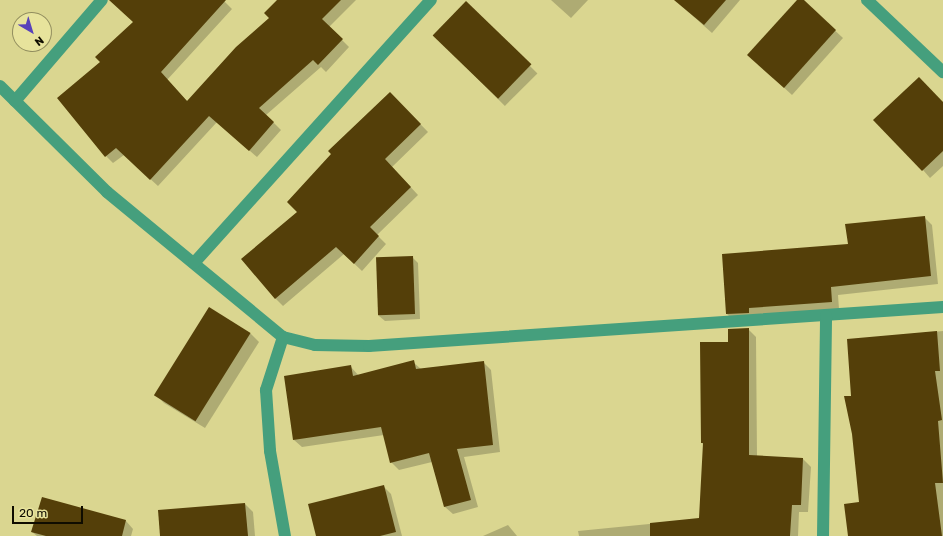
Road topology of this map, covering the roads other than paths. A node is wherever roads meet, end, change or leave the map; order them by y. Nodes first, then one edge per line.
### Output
1 (102, 0) edge
2 (431, 0) edge
3 (867, 0) edge
4 (943, 72) edge
5 (0, 86) edge
6 (15, 101) junction
7 (194, 263) junction
8 (943, 307) edge
9 (826, 316) junction
10 (283, 337) junction
11 (285, 536) edge
12 (823, 536) edge

1 - 6 street
2 - 7 street
3 - 4 street
5 - 6 street
6 - 7 street
7 - 10 street
8 - 9 street
9 - 10 street
9 - 12 street
10 - 11 street

